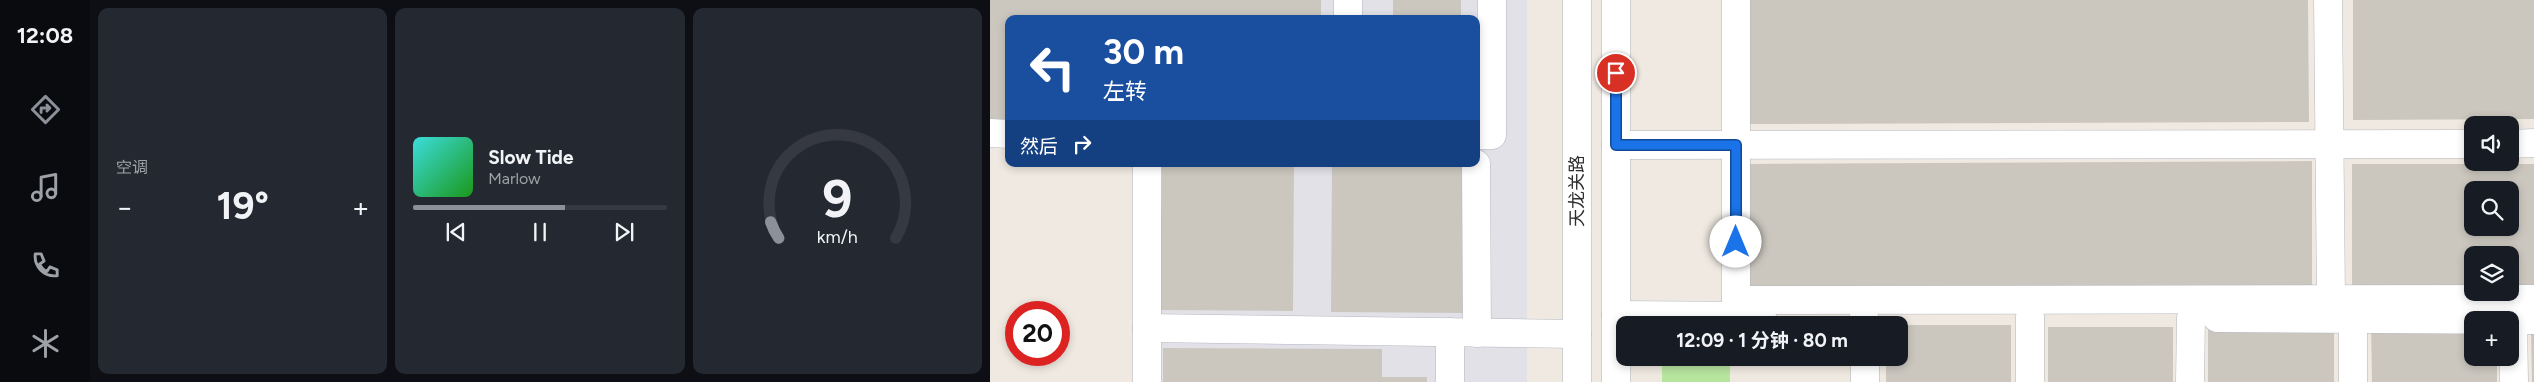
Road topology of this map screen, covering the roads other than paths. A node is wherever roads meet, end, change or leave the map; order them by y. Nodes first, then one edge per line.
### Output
1 (1348, 0) edge
2 (1492, 0) edge
3 (1577, 0) edge
4 (1616, 0) edge
5 (1736, 0) edge
6 (2328, 0) edge
7 (1348, 15) edge
8 (990, 134) edge
9 (1005, 134) edge
10 (1480, 135) edge
11 (2328, 144) junction
12 (2464, 144) edge
13 (2519, 144) edge
14 (2534, 144) edge
15 (1616, 145) junction
16 (1736, 145) junction
17 (1147, 167) edge
18 (1476, 167) edge
19 (2331, 299) junction
20 (2534, 299) edge
21 (1616, 315) junction
22 (1666, 316) edge
23 (2030, 317) junction
24 (2191, 318) junction
25 (1908, 319) edge
26 (2353, 319) junction
27 (2524, 320) edge
28 (1147, 328) junction
29 (1450, 332) junction
30 (1477, 333) junction
31 (1577, 334) junction
32 (1865, 366) edge
33 (1147, 382) edge
34 (1450, 382) edge
35 (1577, 382) edge
36 (1616, 382) edge
37 (1865, 382) edge
38 (2030, 382) edge
39 (2190, 382) edge
40 (2353, 382) edge
41 (2514, 382) edge

1 - 7 street
2 - 10 street
3 - 31 street, 天龙关路
4 - 15 street
5 - 16 street
6 - 11 street
8 - 9 street
11 - 12 street
11 - 16 street
11 - 19 street
13 - 14 street
15 - 16 street
15 - 21 street
16 - 19 street
17 - 28 street
18 - 30 street
19 - 20 street
21 - 22 street
21 - 36 street
23 - 24 street
23 - 25 street
23 - 38 street
24 - 26 street
24 - 39 street
26 - 27 street
26 - 40 street
27 - 41 street
28 - 29 street
28 - 33 street
29 - 30 street
29 - 34 street
30 - 31 street
31 - 35 street, 天龙关路
32 - 37 street

